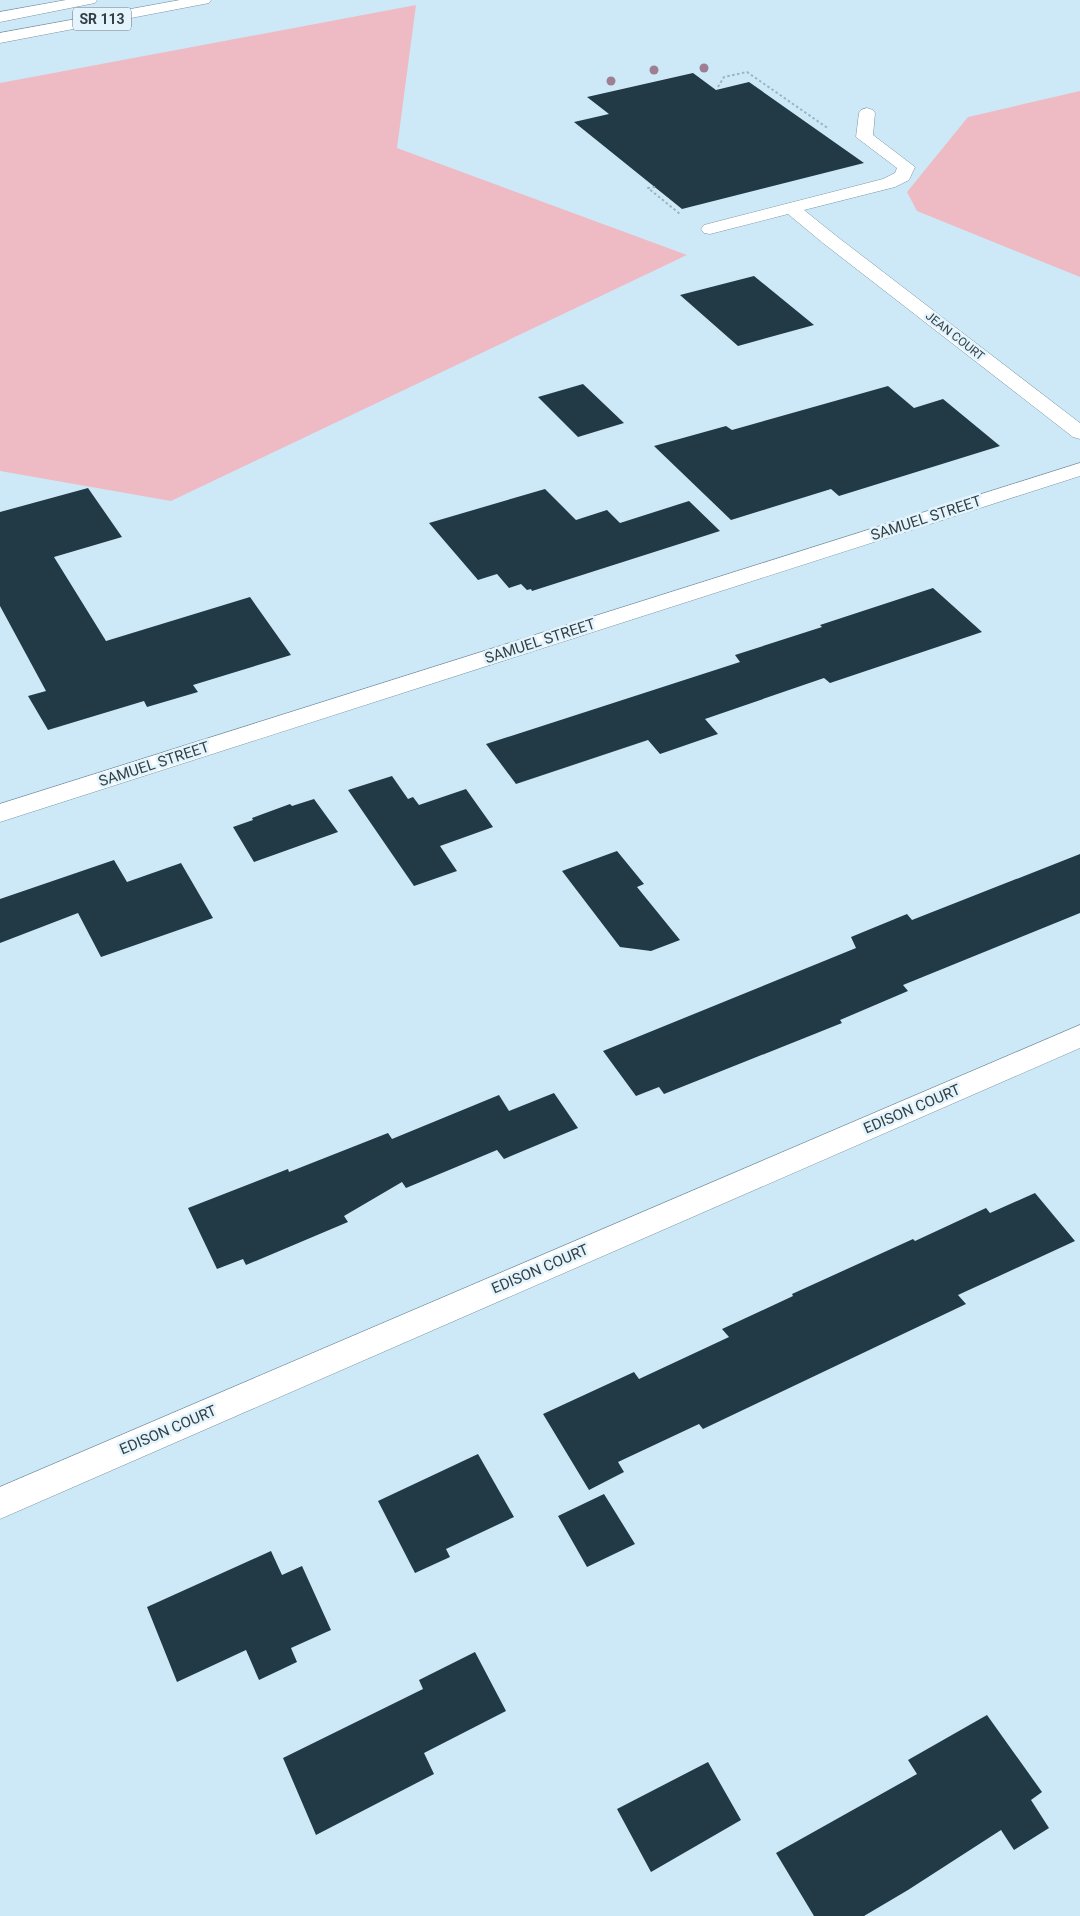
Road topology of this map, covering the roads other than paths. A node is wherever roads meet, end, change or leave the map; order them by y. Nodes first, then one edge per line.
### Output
1 (90, 0) edge
2 (204, 0) edge
3 (0, 17) edge
4 (0, 38) edge
5 (867, 114) dead end
6 (792, 209) junction
7 (710, 229) dead end
8 (1080, 433) edge
9 (1080, 469) edge
10 (1, 811) edge
11 (1080, 1036) edge
12 (0, 1503) edge

1 - 3 street, SR 113
2 - 4 street, SR 113
5 - 6 street
6 - 7 street
6 - 8 street, JEAN COURT
9 - 10 street, SAMUEL STREET
11 - 12 street, EDISON COURT

